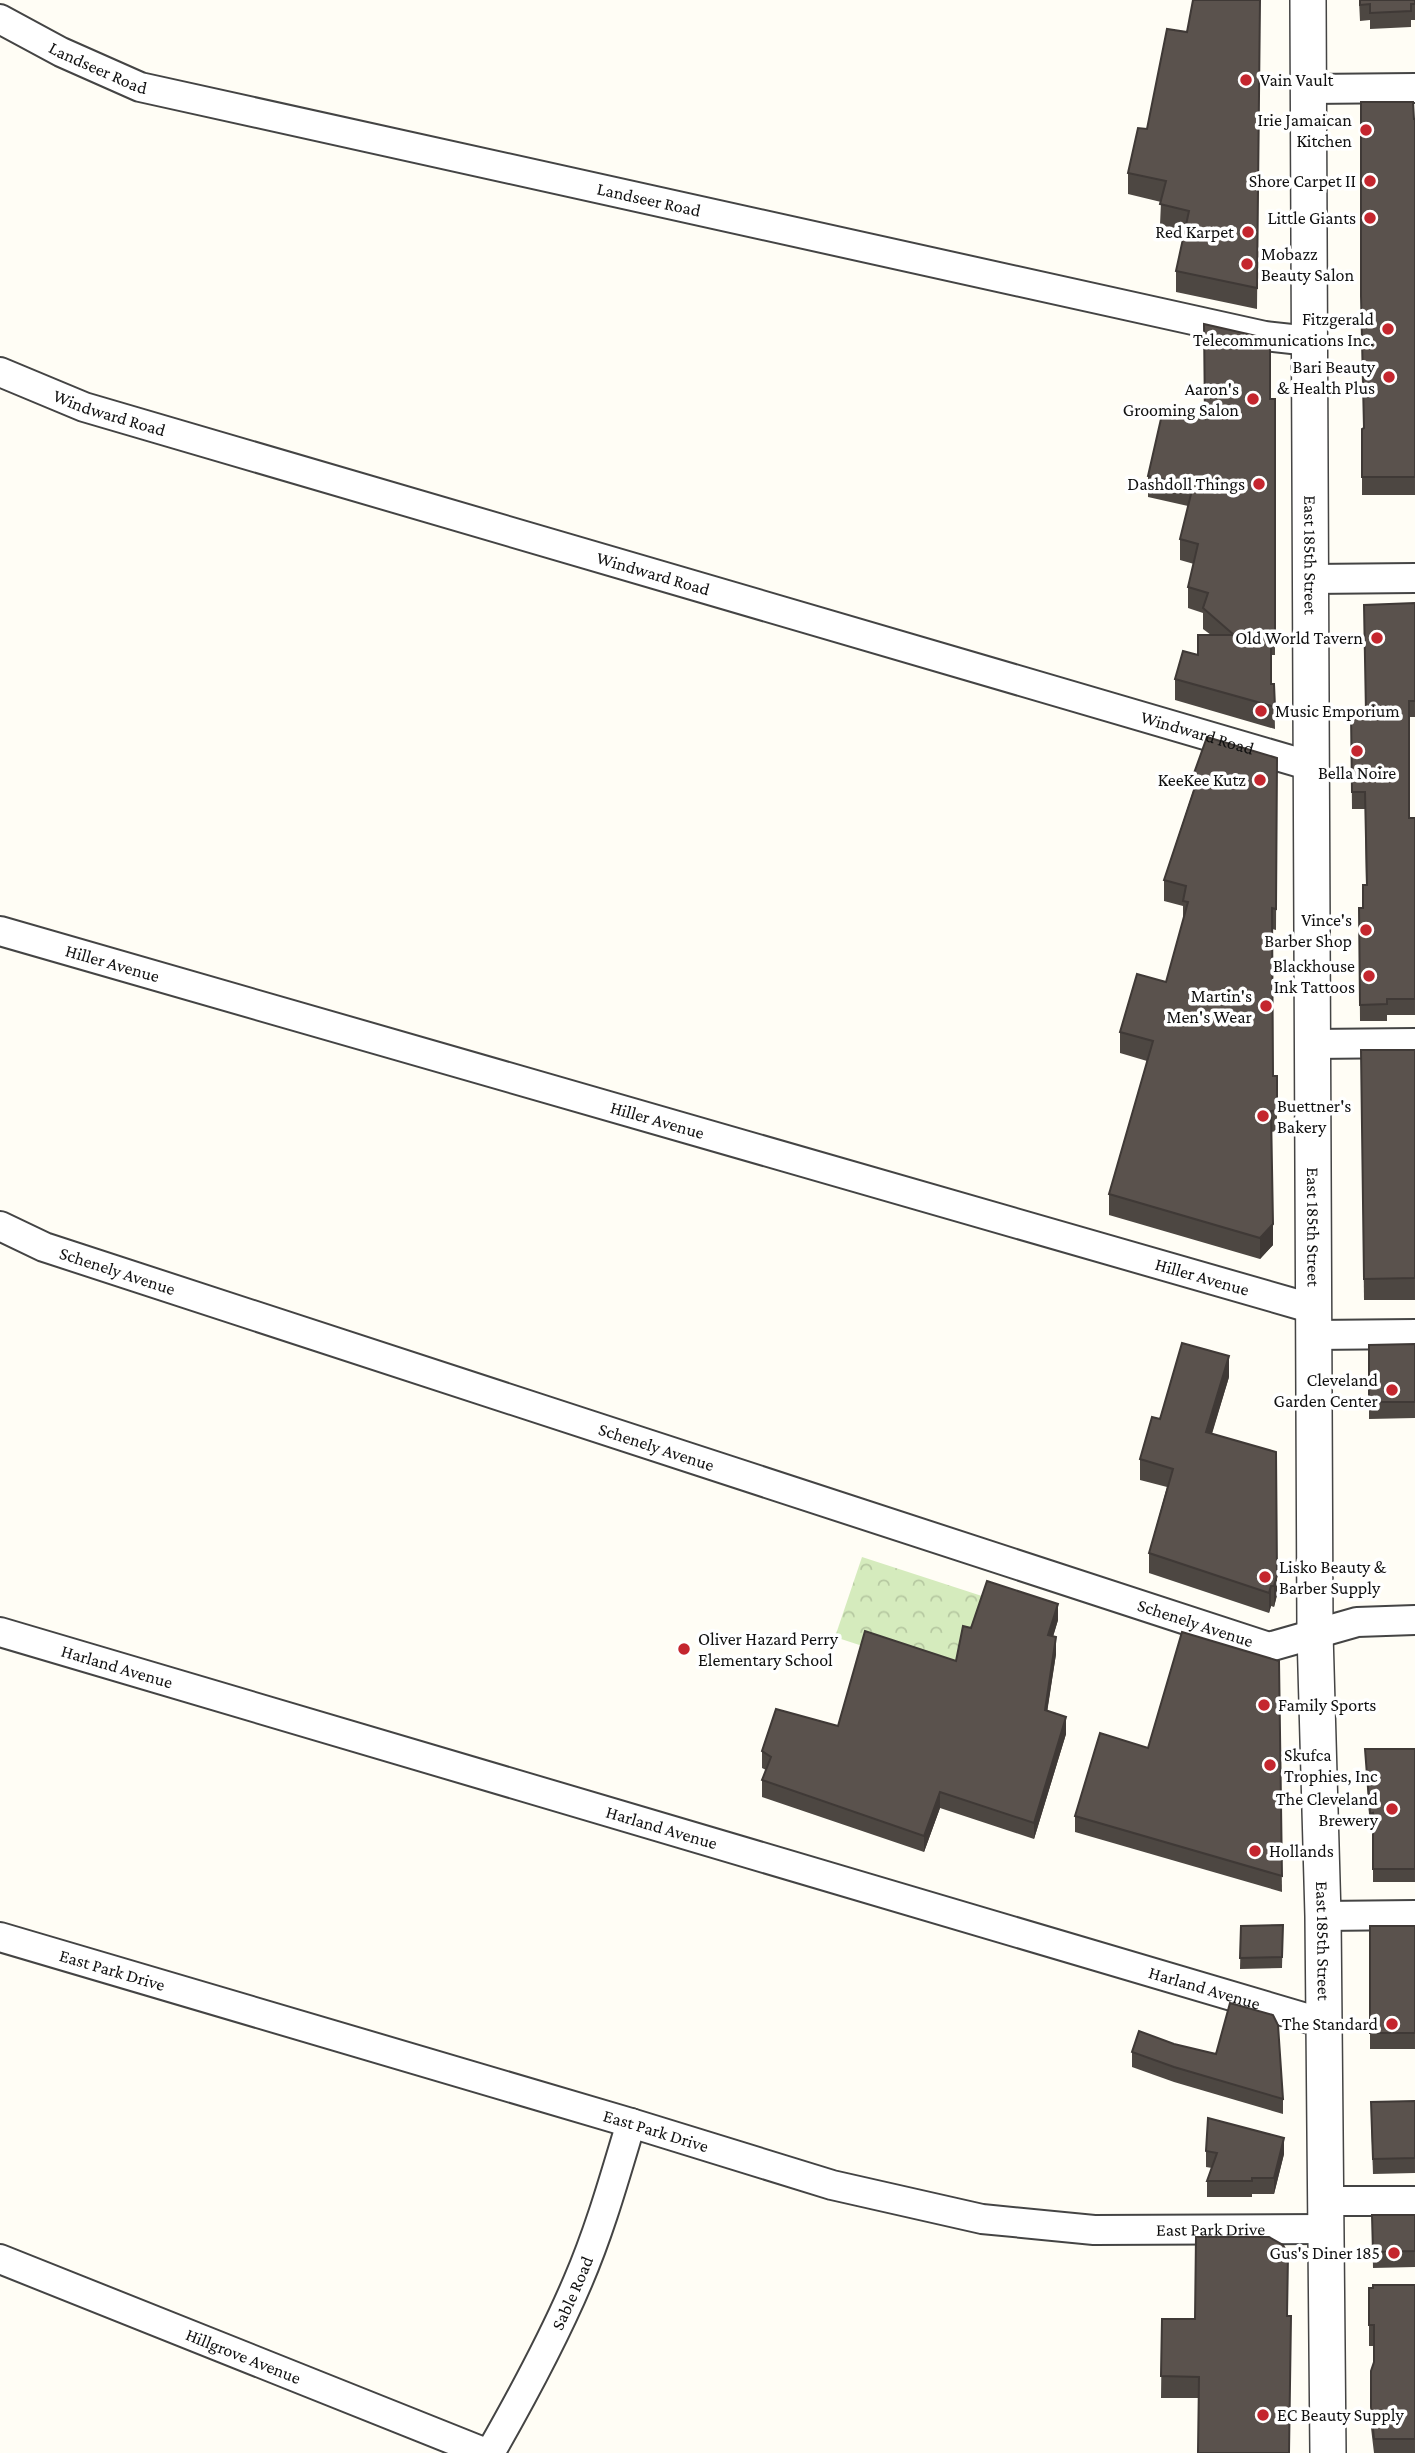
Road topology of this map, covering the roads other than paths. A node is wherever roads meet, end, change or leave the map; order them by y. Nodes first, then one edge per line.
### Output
1 (1308, 0) edge
2 (0, 19) edge
3 (1415, 88) edge
4 (1309, 89) junction
5 (1310, 341) junction
6 (0, 372) edge
7 (1415, 578) edge
8 (1311, 579) junction
9 (1311, 766) junction
10 (0, 931) edge
11 (1415, 1043) edge
12 (1312, 1044) junction
13 (0, 1226) edge
14 (1314, 1322) junction
15 (1415, 1334) edge
16 (1415, 1620) edge
17 (0, 1632) edge
18 (1315, 1633) junction
19 (1415, 1915) edge
20 (1323, 1916) junction
21 (0, 1937) edge
22 (1323, 2023) junction
23 (631, 2123) junction
24 (1415, 2201) edge
25 (1326, 2215) junction
26 (0, 2259) edge
27 (488, 2453) edge
28 (1328, 2453) edge

1 - 4 street, East 185th Street
2 - 5 street, Landseer Road
3 - 4 street
4 - 5 street, East 185th Street
5 - 8 street, East 185th Street
6 - 9 street, Windward Road
7 - 8 street
8 - 9 street, East 185th Street
9 - 12 street, East 185th Street
10 - 14 street, Hiller Avenue
11 - 12 street
12 - 14 street, East 185th Street
13 - 18 street, Schenely Avenue
14 - 15 street, Hiller Avenue
14 - 18 street, East 185th Street
16 - 18 street, Schenely Avenue
17 - 22 street, Harland Avenue
18 - 20 street, East 185th Street
19 - 20 street
20 - 22 street, East 185th Street
21 - 23 street, East Park Drive
22 - 25 street, East 185th Street
23 - 25 street, East Park Drive
23 - 27 street, Sable Road
24 - 25 street, East Park Drive
25 - 28 street, East 185th Street
26 - 27 street, Hillgrove Avenue

